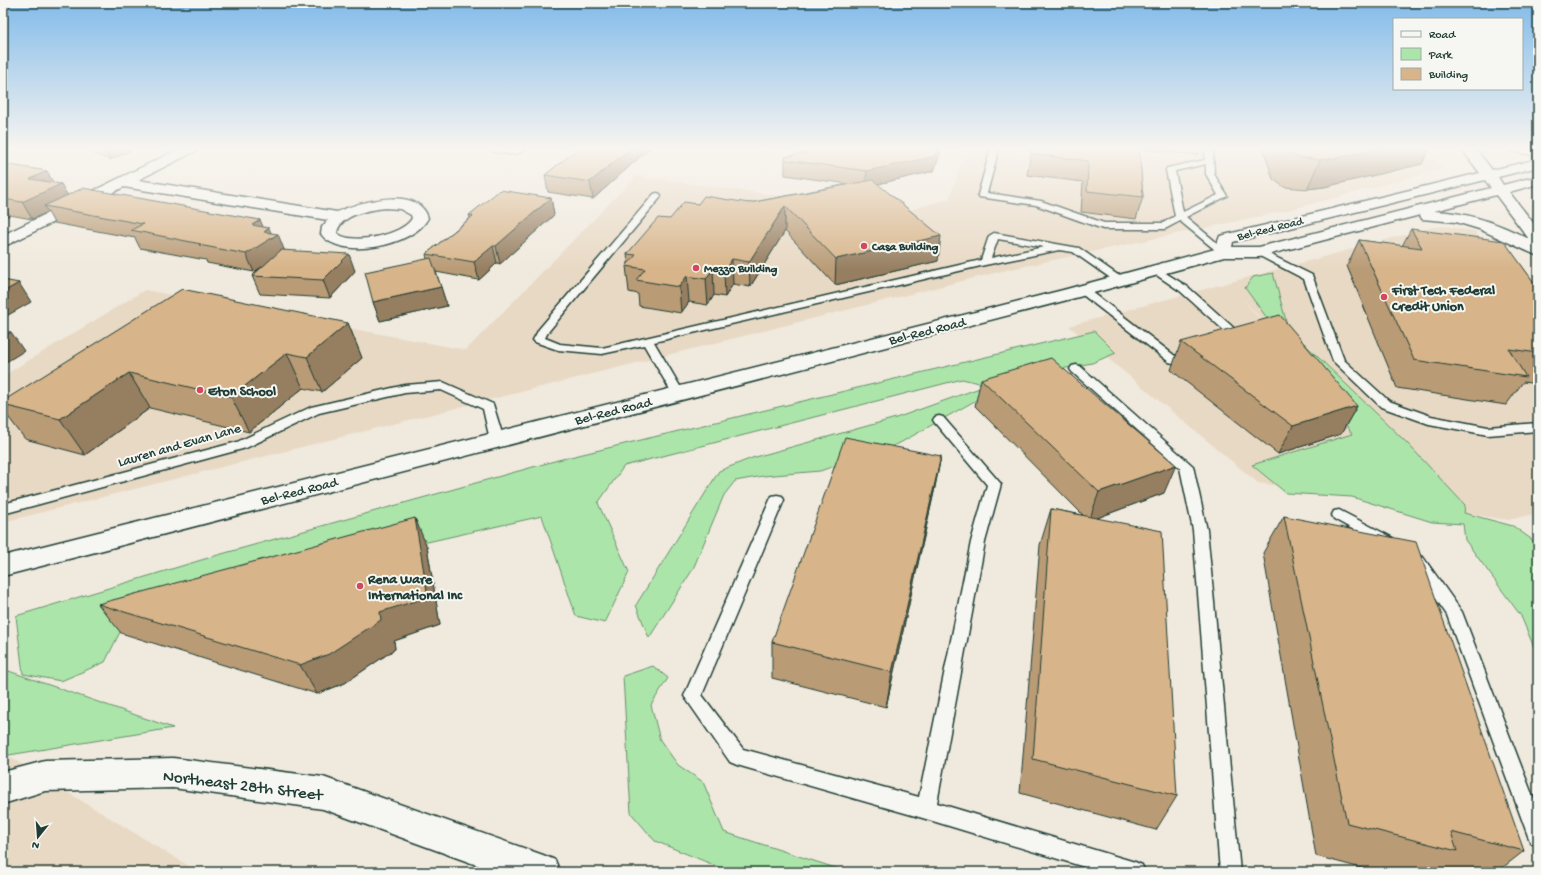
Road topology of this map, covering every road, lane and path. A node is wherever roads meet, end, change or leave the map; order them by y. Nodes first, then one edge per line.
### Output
1 (109, 189) edge
2 (165, 189) edge
3 (984, 189) edge
4 (1174, 189) edge
5 (1219, 189) edge
6 (1431, 189) edge
7 (1504, 189) edge
8 (1500, 190) junction
9 (657, 196) dead end
10 (339, 217) junction
11 (1180, 217) junction
12 (1394, 218) junction
13 (1538, 240) edge
14 (3, 241) edge
15 (1060, 247) junction
16 (1538, 250) edge
17 (1223, 252) junction
18 (1259, 252) junction
19 (985, 262) junction
20 (1156, 270) junction
21 (1120, 280) junction
22 (1083, 290) junction
23 (648, 341) junction
24 (1227, 345) edge
25 (1204, 351) edge
26 (1076, 369) dead end
27 (678, 393) junction
28 (939, 420) dead end
29 (1538, 427) edge
30 (497, 440) junction
31 (776, 500) dead end
32 (3, 509) edge
33 (1339, 515) dead end
34 (3, 566) edge
35 (3, 788) edge
36 (926, 809) junction
37 (1538, 836) edge
38 (543, 872) edge
39 (1135, 872) edge
40 (1230, 872) edge

1 - 14 main road
2 - 10 main road
3 - 11 lane
4 - 11 lane
5 - 11 lane
6 - 17 main road, Bel-Red Road
7 - 8 main road, Bel-Red Road
8 - 12 main road, Bel-Red Road
8 - 13 main road
9 - 23 lane
10 - 10 main road
11 - 17 lane
12 - 16 main road
12 - 18 main road, Bel-Red Road
15 - 19 lane
15 - 19 lane
15 - 21 lane
17 - 18 main road, Bel-Red Road
17 - 20 main road, Bel-Red Road
18 - 29 lane
19 - 23 lane
20 - 21 main road, Bel-Red Road
20 - 24 lane
21 - 22 main road, Bel-Red Road
22 - 25 lane
22 - 27 main road, Bel-Red Road
23 - 27 lane
26 - 40 lane
27 - 30 main road, Bel-Red Road
28 - 36 lane
30 - 32 lane, Lauren and Evan Lane
30 - 34 main road, Bel-Red Road
31 - 36 lane
33 - 37 lane
35 - 38 main road, Northeast 28th Street
36 - 39 lane

